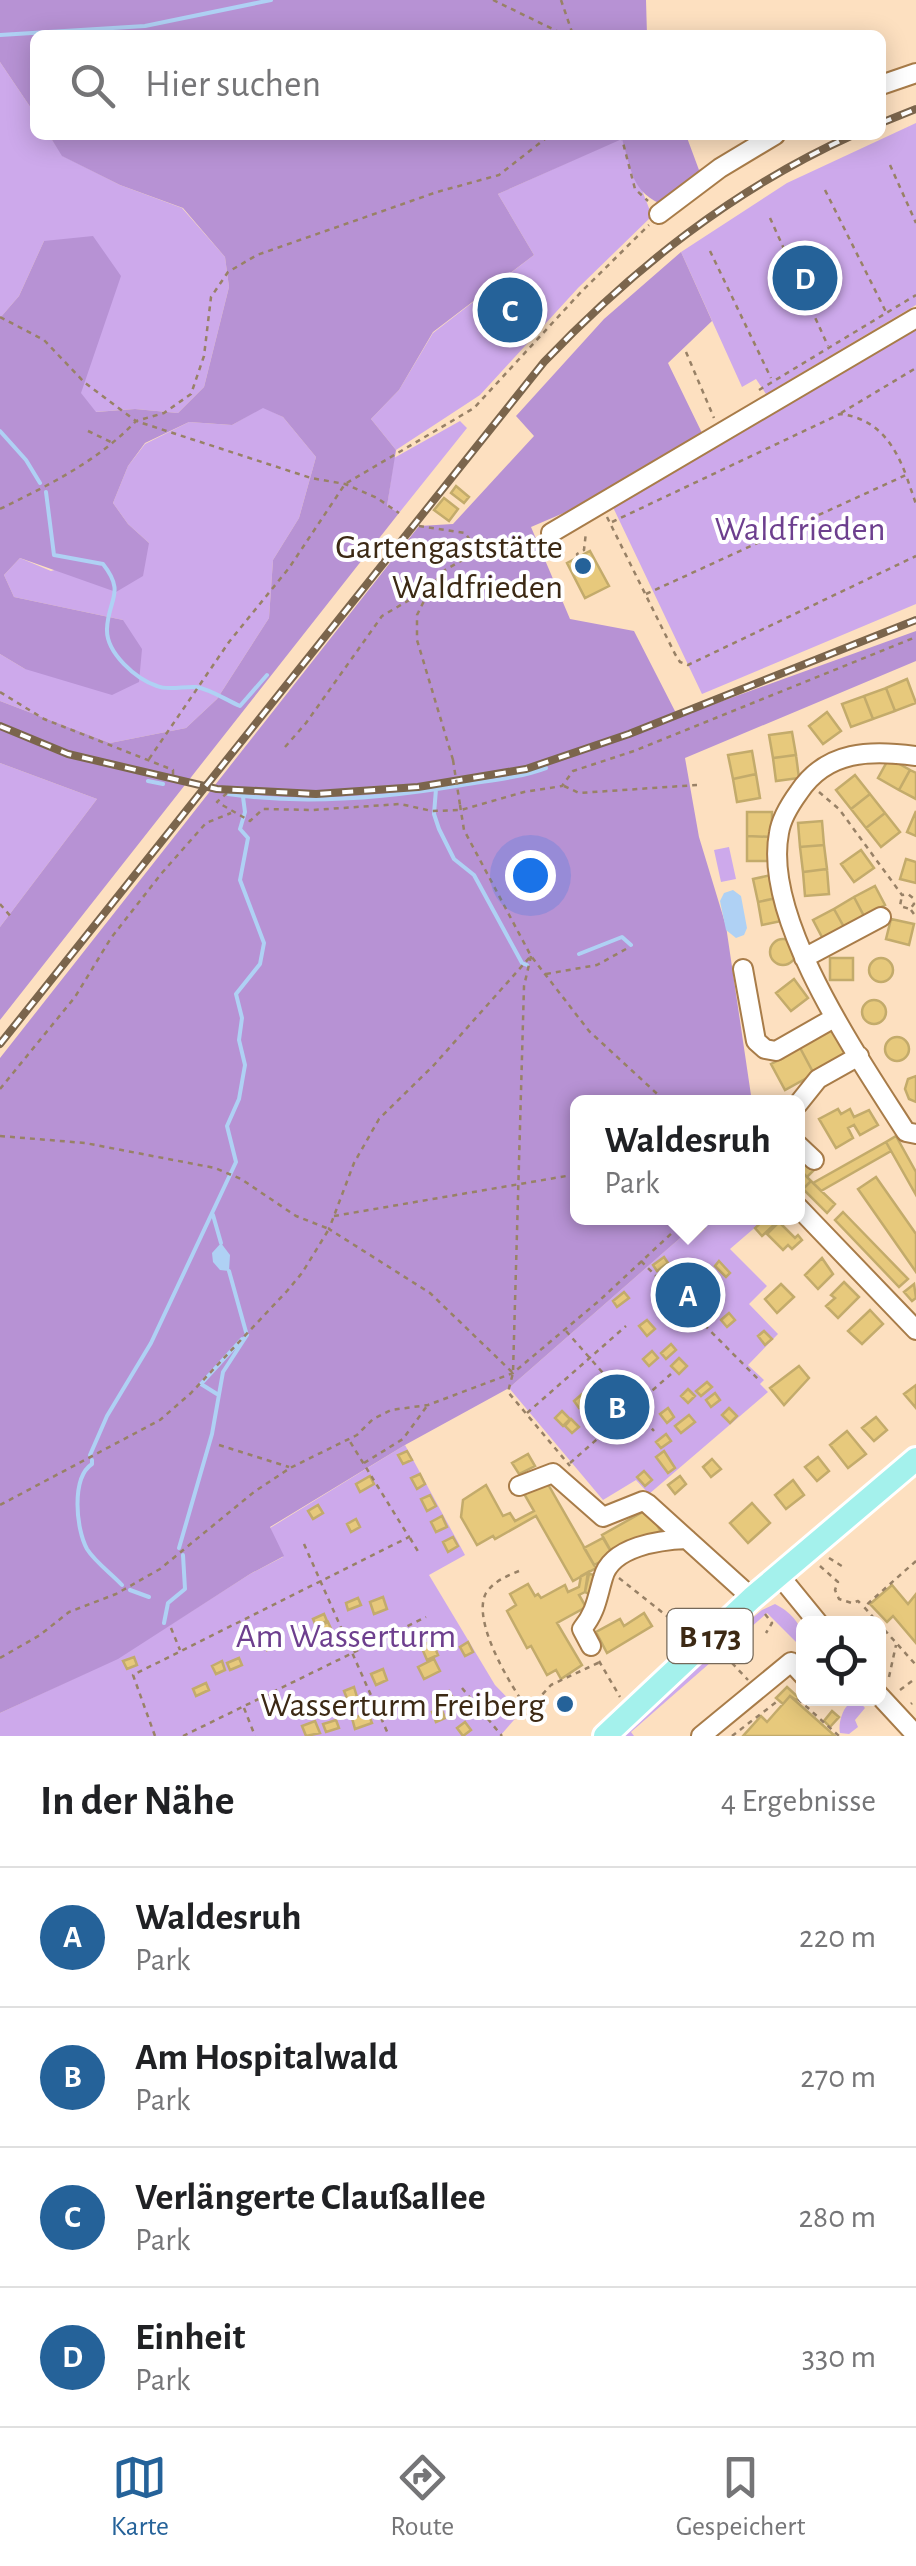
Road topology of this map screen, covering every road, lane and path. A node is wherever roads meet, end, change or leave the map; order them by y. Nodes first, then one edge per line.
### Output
1 (492, 0) edge
2 (561, 0) edge
3 (555, 30) edge
4 (570, 30) edge
5 (916, 72) edge
6 (886, 83) edge
7 (544, 140) edge
8 (621, 140) edge
9 (767, 140) edge
10 (890, 165) dead end
11 (825, 190) dead end
12 (660, 214) junction
13 (770, 218) dead end
14 (916, 222) edge
15 (710, 250) dead end
16 (916, 295) edge
17 (887, 313) junction
18 (0, 317) edge
19 (916, 318) edge
20 (829, 347) junction
21 (686, 352) dead end
22 (916, 368) edge
23 (772, 380) junction
24 (840, 414) junction
25 (746, 417) junction
26 (136, 421) junction
27 (88, 431) dead end
28 (721, 434) junction
29 (114, 444) junction
30 (906, 475) junction
31 (345, 484) junction
32 (602, 504) junction
33 (916, 504) edge
34 (0, 509) edge
35 (400, 513) dead end
36 (610, 522) junction
37 (586, 524) dead end
38 (419, 526) dead end
39 (551, 533) joint
40 (478, 551) junction
41 (916, 556) edge
42 (578, 557) dead end
43 (432, 584) junction
44 (645, 595) junction
45 (916, 637) edge
46 (0, 692) edge
47 (285, 747) dead end
48 (916, 756) edge
49 (149, 759) junction
50 (173, 778) dead end
51 (805, 783) junction
52 (697, 785) dead end
53 (562, 786) junction
54 (226, 793) dead end
55 (461, 808) junction
56 (233, 812) junction
57 (902, 895) junction
58 (915, 897) edge
59 (0, 904) edge
60 (910, 909) junction
61 (881, 917) dead end
62 (916, 918) edge
63 (13, 919) dead end
64 (626, 948) dead end
65 (531, 956) junction
66 (804, 958) junction
67 (743, 969) dead end
68 (545, 974) junction
69 (834, 1018) junction
70 (859, 1056) junction
71 (0, 1089) edge
72 (659, 1095) edge
73 (805, 1095) edge
74 (916, 1134) edge
75 (0, 1136) edge
76 (805, 1152) edge
77 (814, 1160) dead end
78 (570, 1175) edge
79 (518, 1182) junction
80 (805, 1213) edge
81 (334, 1216) junction
82 (680, 1225) edge
83 (328, 1229) junction
84 (641, 1261) junction
85 (626, 1326) dead end
86 (564, 1330) junction
87 (916, 1330) edge
88 (590, 1358) junction
89 (514, 1373) junction
90 (671, 1374) dead end
91 (758, 1380) dead end
92 (428, 1405) junction
93 (633, 1408) junction
94 (526, 1414) junction
95 (654, 1432) dead end
96 (349, 1439) junction
97 (219, 1444) dead end
98 (916, 1459) edge
99 (364, 1463) junction
100 (569, 1464) junction
101 (290, 1468) junction
102 (579, 1477) dead end
103 (519, 1486) dead end
104 (0, 1506) edge
105 (410, 1537) junction
106 (687, 1539) junction
107 (304, 1544) dead end
108 (419, 1553) dead end
109 (822, 1557) dead end
110 (916, 1562) edge
111 (816, 1563) dead end
112 (844, 1568) dead end
113 (519, 1570) dead end
114 (603, 1575) junction
115 (779, 1575) junction
116 (321, 1581) junction
117 (759, 1607) junction
118 (864, 1608) junction
119 (812, 1616) edge
120 (426, 1617) dead end
121 (171, 1628) dead end
122 (766, 1633) dead end
123 (689, 1634) dead end
124 (896, 1643) junction
125 (591, 1646) dead end
126 (181, 1651) junction
127 (354, 1652) junction
128 (0, 1658) edge
129 (732, 1662) dead end
130 (916, 1665) edge
131 (796, 1667) edge
132 (889, 1677) dead end
133 (916, 1678) edge
134 (462, 1688) dead end
135 (900, 1690) dead end
136 (758, 1691) junction
137 (779, 1700) dead end
138 (522, 1701) junction
139 (536, 1701) junction
140 (886, 1703) edge
141 (243, 1706) junction
142 (806, 1706) edge
143 (630, 1710) junction
144 (155, 1736) edge
145 (183, 1736) edge
146 (255, 1736) edge
147 (388, 1736) edge
148 (502, 1736) edge
149 (606, 1736) edge
150 (701, 1736) edge
151 (732, 1736) edge
152 (839, 1736) edge
153 (916, 1736) edge

1 - 3 path
2 - 4 path
5 - 6 street
7 - 26 path
8 - 12 path
9 - 12 street
10 - 14 path
11 - 17 path
12 - 31 path
13 - 20 path
15 - 23 path
16 - 17 path
17 - 20 path
18 - 26 path
19 - 25 street
20 - 23 path
21 - 28 path
22 - 24 path
23 - 25 path
24 - 30 path
24 - 36 path
25 - 28 street
26 - 29 path
26 - 31 path
27 - 29 path
28 - 32 street
29 - 34 path
30 - 33 path
30 - 44 path
31 - 35 path
31 - 49 path
32 - 36 path
32 - 39 street
36 - 44 path
37 - 42 path
38 - 40 path
39 - 40 path
40 - 43 path
41 - 44 path
43 - 47 path
43 - 55 path, bridge
45 - 53 path
46 - 49 path
48 - 51 street
49 - 50 path
51 - 57 path
51 - 66 street
52 - 53 path
53 - 55 path
54 - 56 path
55 - 56 path
55 - 65 path
56 - 71 path
57 - 58 path
57 - 60 path
58 - 60 path
59 - 63 path
60 - 62 path
61 - 66 street
64 - 68 path
65 - 68 path
65 - 79 path
65 - 81 path
66 - 69 street
67 - 69 street
68 - 72 path
69 - 70 street
70 - 73 street
70 - 74 street
75 - 83 path
76 - 77 street
78 - 79 path
79 - 81 path
79 - 89 path
80 - 87 street
81 - 83 path
82 - 84 path
83 - 89 path
83 - 104 path
84 - 86 path
84 - 91 path
85 - 88 path
86 - 88 path
86 - 89 path
88 - 93 path
88 - 94 path
89 - 92 path
89 - 94 path
90 - 93 path
92 - 96 path
92 - 99 path
93 - 95 path
93 - 100 path
94 - 100 path
96 - 99 path
96 - 101 path
97 - 101 path
98 - 115 main road, B 173
99 - 105 path
100 - 102 path
101 - 128 path
103 - 106 street
105 - 108 path
105 - 116 path
106 - 114 street
106 - 117 street
107 - 116 path
109 - 112 path
110 - 118 path
111 - 118 path
113 - 138 path
114 - 123 path
114 - 125 street
115 - 117 main road, B 173
115 - 119 street
116 - 126 path
116 - 127 path
117 - 122 path
117 - 143 main road, B 173
118 - 124 path
120 - 127 path
121 - 126 path
124 - 130 path
124 - 132 path
126 - 144 path
127 - 141 path
127 - 147 path
129 - 136 path
131 - 136 street
133 - 135 path
134 - 148 path
136 - 150 street
137 - 151 path
138 - 139 path
138 - 139 path
139 - 143 path
140 - 153 street
141 - 145 path
141 - 146 path
142 - 152 path
143 - 149 main road, B 173

